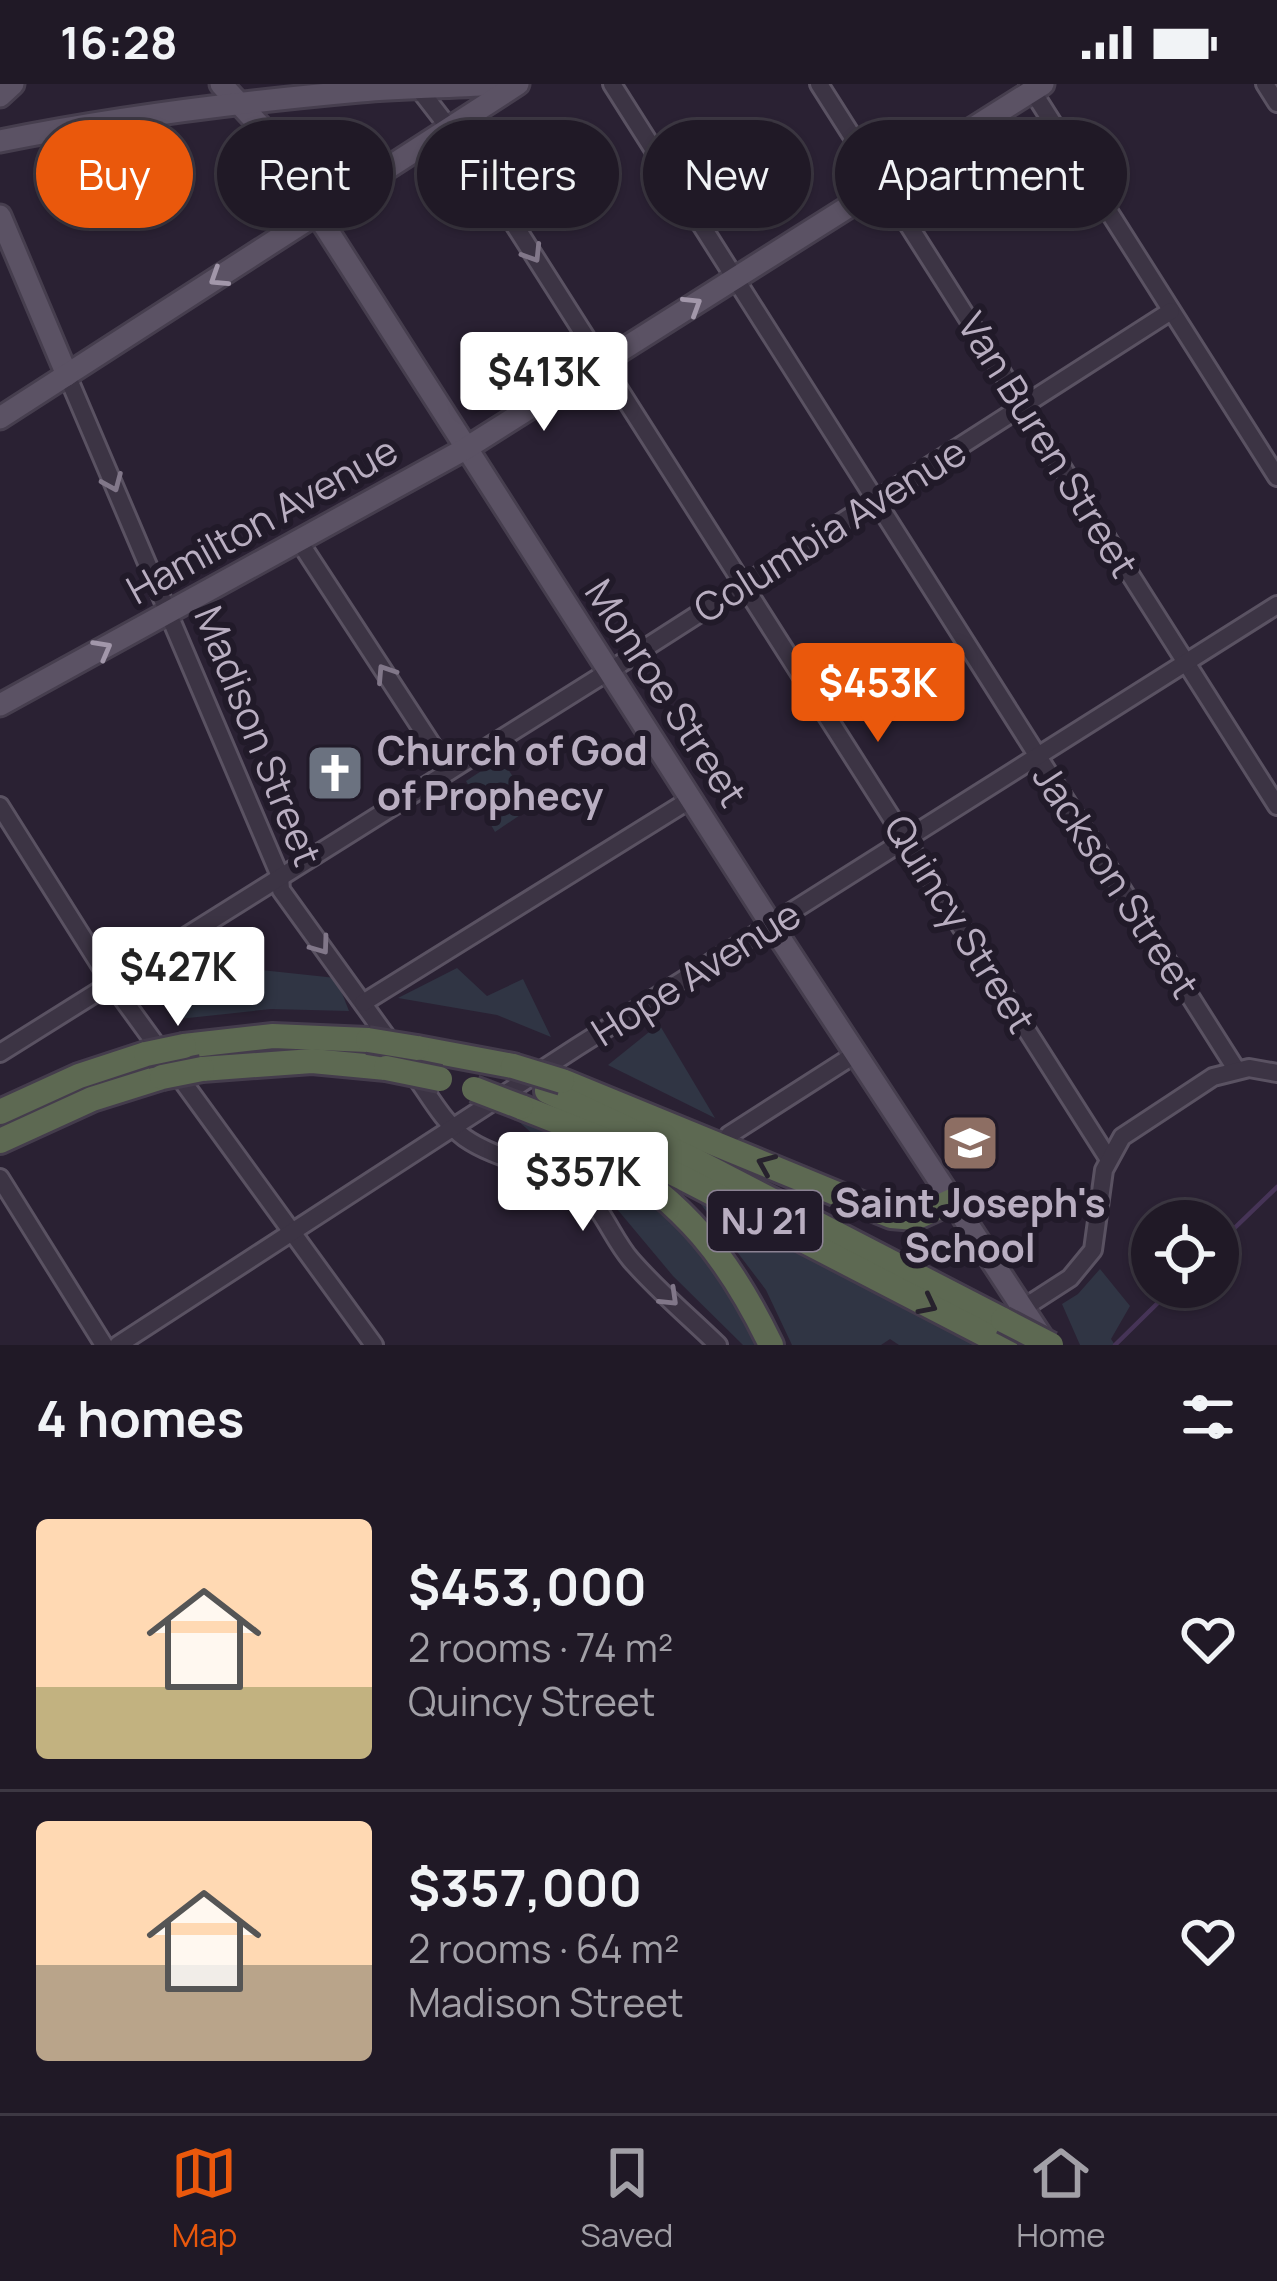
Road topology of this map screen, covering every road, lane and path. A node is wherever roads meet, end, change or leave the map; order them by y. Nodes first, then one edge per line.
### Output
1 (13, 84) edge
2 (221, 84) edge
3 (386, 84) edge
4 (499, 84) edge
5 (518, 84) edge
6 (612, 84) edge
7 (819, 84) edge
8 (1265, 84) edge
9 (1034, 86) edge
10 (419, 89) junction
11 (338, 93) junction
12 (0, 95) edge
13 (1277, 103) edge
14 (239, 104) junction
15 (254, 120) edge
16 (444, 120) edge
17 (464, 120) edge
18 (842, 120) edge
19 (981, 120) edge
20 (0, 141) edge
21 (835, 214) edge
22 (0, 216) edge
23 (297, 228) edge
24 (325, 228) edge
25 (515, 228) edge
26 (910, 228) edge
27 (734, 278) junction
28 (1171, 311) junction
29 (602, 363) junction
30 (67, 375) junction
31 (1024, 407) junction
32 (0, 418) edge
33 (465, 449) junction
34 (1277, 477) edge
35 (877, 501) junction
36 (299, 541) junction
37 (745, 585) junction
38 (1277, 605) edge
39 (168, 614) junction
40 (1186, 664) junction
41 (609, 671) junction
42 (0, 705) edge
43 (1037, 759) junction
44 (449, 771) junction
45 (691, 800) junction
46 (0, 806) edge
47 (1277, 806) edge
48 (908, 841) junction
49 (280, 876) junction
50 (772, 926) junction
51 (112, 984) junction
52 (363, 1003) junction
53 (0, 1053) edge
54 (857, 1054) junction
55 (1236, 1069) junction
56 (1277, 1073) edge
57 (555, 1086) junction
58 (520, 1107) junction
59 (0, 1112) edge
60 (452, 1127) junction
61 (729, 1135) dead end
62 (1, 1140) edge
63 (1108, 1158) junction
64 (0, 1178) edge
65 (952, 1201) junction
66 (292, 1232) junction
67 (1010, 1324) edge
68 (104, 1345) edge
69 (118, 1345) edge
70 (374, 1345) edge
71 (718, 1345) edge
72 (771, 1345) edge
73 (1049, 1345) edge

1 - 12 main road
2 - 14 main road, Monroe Street
3 - 11 main road
4 - 10 main road
5 - 17 main road
6 - 27 street, Jackson Street
7 - 18 street, Van Buren Street
8 - 13 street
9 - 19 main road, Hamilton Avenue
9 - 28 street
10 - 11 main road
10 - 16 street, Quincy Street
11 - 14 main road
14 - 15 main road, Monroe Street
14 - 20 main road
21 - 27 main road, Hamilton Avenue
22 - 30 main road, Madison Street
23 -> 30 main road
24 - 33 main road, Monroe Street
25 -> 29 street, Quincy Street
26 - 31 street, Van Buren Street
29 -> 27 main road, Hamilton Avenue
27 - 35 street, Jackson Street
28 - 31 street, Columbia Avenue
28 - 34 street
29 - 33 main road, Hamilton Avenue
29 - 37 street, Quincy Street
30 - 32 main road
30 -> 39 street, Madison Street
31 - 35 street, Columbia Avenue
31 - 40 street, Van Buren Street
33 - 36 main road, Hamilton Avenue
33 - 41 main road, Monroe Street
35 - 37 street, Columbia Avenue
35 - 43 street, Jackson Street
36 - 39 main road, Hamilton Avenue
44 -> 36 street
37 - 41 street, Columbia Avenue
37 - 48 street, Quincy Street
38 - 40 street, Hope Avenue
42 -> 39 main road, Hamilton Avenue
39 - 49 street, Madison Street
40 - 43 street, Hope Avenue
40 - 47 street, Van Buren Street
41 - 44 street, Columbia Avenue
41 - 45 main road, Monroe Street
43 - 48 street, Hope Avenue
43 - 55 street, Jackson Street
44 - 49 street, Columbia Avenue
45 - 50 main road, Monroe Street
45 - 52 street
46 - 51 street
48 - 50 street, Hope Avenue
48 - 63 street, Quincy Street
49 - 51 street, Columbia Avenue
49 -> 52 street, Madison Street
50 - 54 main road, Monroe Street
50 - 60 street, Hope Avenue
51 - 53 street, Columbia Avenue
51 - 66 street
52 - 60 street, Madison Street
54 - 61 street
54 - 65 main road, Monroe Street
55 - 56 street
55 - 63 street
57 - 59 highway, NJ 21, bridge
65 -> 57 highway
57 - 67 highway, NJ 21
58 - 62 highway, NJ 21, bridge
58 -> 67 highway, NJ 21
58 - 72 highway
60 - 66 street, Hope Avenue
60 -> 71 street, Madison Street
63 - 67 street
64 - 68 street
65 - 67 main road, Monroe Street
66 - 69 street, Hope Avenue
66 - 70 street
67 - 73 highway, NJ 21, bridge

